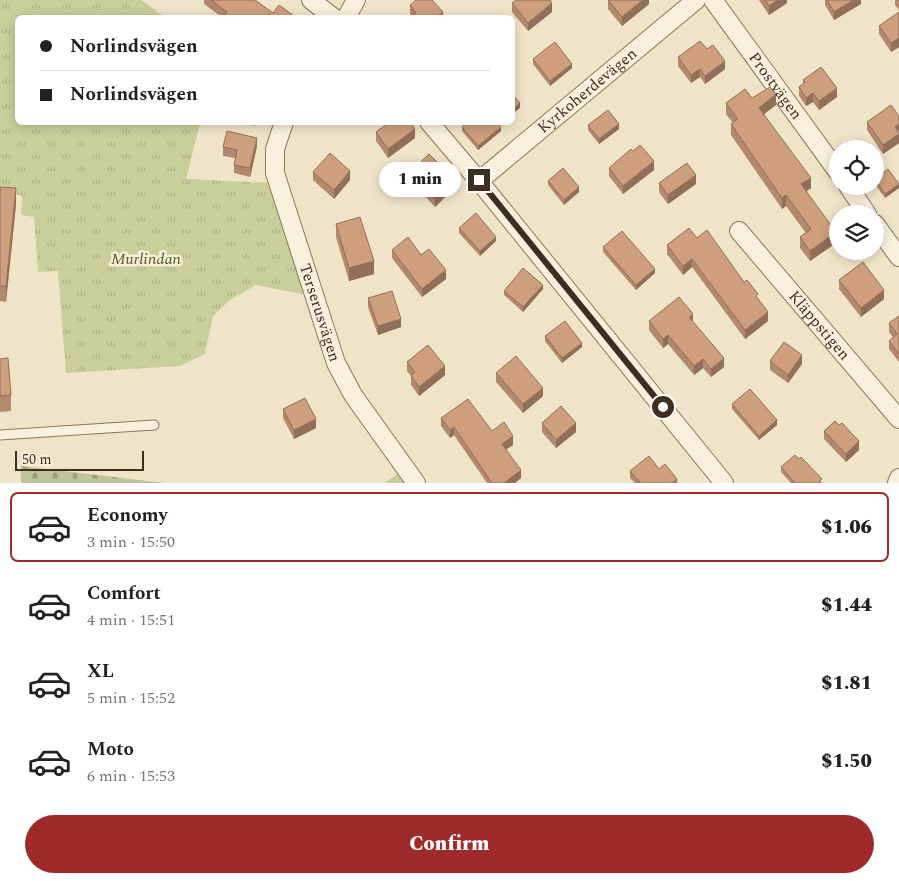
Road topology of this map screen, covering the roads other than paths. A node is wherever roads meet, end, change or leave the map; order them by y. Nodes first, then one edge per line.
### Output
1 (311, 0) edge
2 (356, 0) edge
3 (696, 0) edge
4 (713, 0) edge
5 (330, 15) edge
6 (348, 15) edge
7 (283, 125) edge
8 (431, 125) edge
9 (829, 160) edge
10 (479, 180) junction
11 (739, 231) dead end
12 (884, 236) edge
13 (899, 257) edge
14 (899, 420) edge
15 (154, 425) dead end
16 (0, 435) edge
17 (899, 478) edge
18 (416, 483) edge
19 (724, 483) edge
20 (897, 483) edge

1 - 5 street
2 - 6 street
3 - 10 street, Kyrkoherdevägen
4 - 9 street, Prostvägen
7 - 18 street, Terserusvägen
8 - 10 street
10 - 19 street
11 - 14 street, Kläppstigen
12 - 13 street
15 - 16 lane
17 - 20 street

